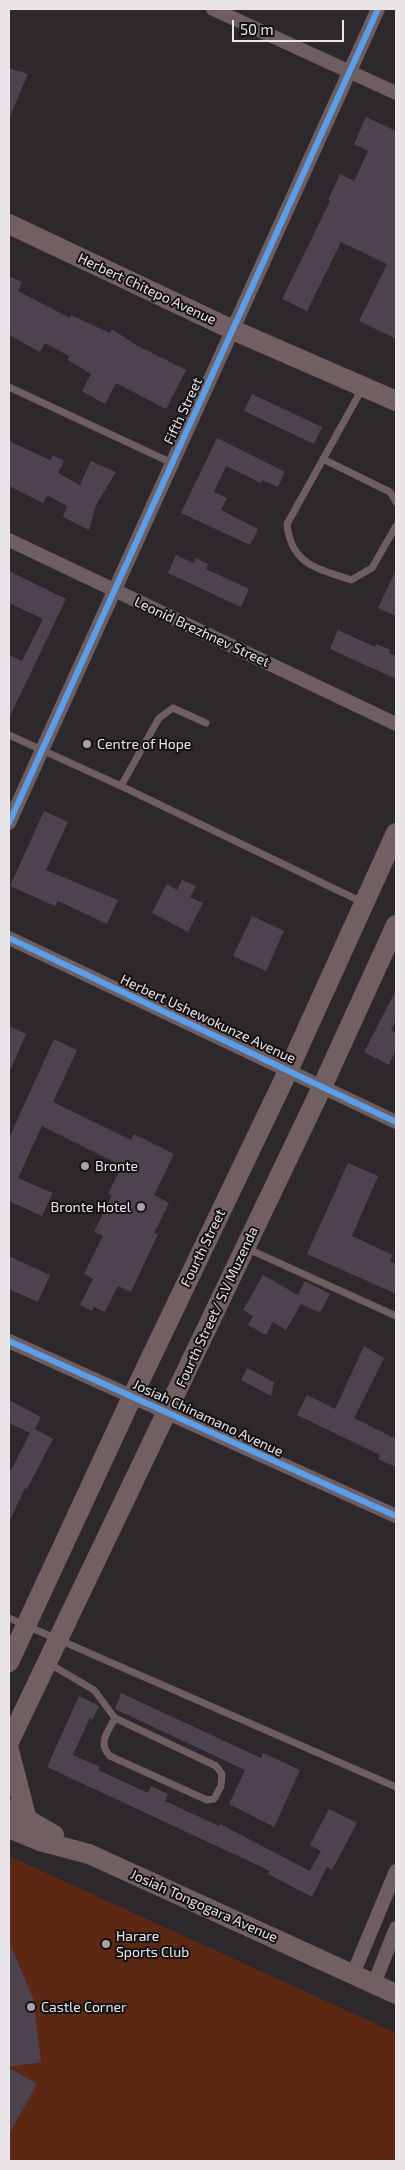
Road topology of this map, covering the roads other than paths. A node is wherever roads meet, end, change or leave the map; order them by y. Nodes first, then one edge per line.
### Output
1 (213, 9) edge
2 (378, 9) edge
3 (348, 72) junction
4 (396, 93) edge
5 (9, 224) edge
6 (234, 330) junction
7 (9, 387) edge
8 (364, 387) junction
9 (396, 401) edge
10 (323, 459) junction
11 (172, 463) junction
12 (396, 502) edge
13 (396, 526) edge
14 (9, 540) edge
15 (115, 591) junction
16 (206, 723) dead end
17 (396, 724) edge
18 (9, 735) edge
19 (42, 750) junction
20 (121, 786) junction
21 (9, 823) edge
22 (396, 833) edge
23 (365, 904) junction
24 (396, 925) edge
25 (9, 938) edge
26 (288, 1071) junction
27 (322, 1087) junction
28 (396, 1122) edge
29 (245, 1248) junction
30 (396, 1316) edge
31 (9, 1341) edge
32 (132, 1396) junction
33 (167, 1414) junction
34 (396, 1516) edge
35 (17, 1622) edge
36 (57, 1640) junction
37 (9, 1662) edge
38 (46, 1662) junction
39 (115, 1718) junction
40 (9, 1742) edge
41 (9, 1750) edge
42 (396, 1786) edge
43 (9, 1809) edge
44 (27, 1820) junction
45 (9, 1828) edge
46 (89, 1854) junction
47 (396, 1871) edge
48 (396, 1928) edge
49 (353, 1974) junction
50 (374, 1984) junction
51 (396, 1994) edge

1 - 3 street
2 - 3 street, Fifth Street
3 - 4 street
3 - 6 street, Fifth Street
5 - 6 main road, Herbert Chitepo Avenue
6 - 8 main road, Herbert Chitepo Avenue
6 - 11 street, Fifth Street
7 - 11 lane
8 - 9 main road, Herbert Chitepo Avenue
8 - 10 lane
10 - 12 lane
10 - 13 lane
11 - 15 street, Fifth Street
14 - 15 street, Leonid Brezhnev Street
15 - 17 street, Leonid Brezhnev Street
15 - 19 street, Fifth Street
16 - 20 lane
18 - 19 lane
19 - 20 lane
19 - 21 street, Fifth Street
20 - 23 lane
22 - 23 main road, Fourth Street
23 - 26 main road, Fourth Street
24 - 27 main road, Fourth Street/ S.V Muzenda
25 - 26 street, Herbert Ushewokunze Avenue
26 - 27 street, Herbert Ushewokunze Avenue
26 - 32 main road, Fourth Street
27 - 28 street, Herbert Ushewokunze Avenue
27 - 29 main road, Fourth Street/ S.V Muzenda
29 - 30 lane
29 - 33 main road, Fourth Street/ S.V Muzenda
31 - 32 street, Josiah Chinamano Avenue
32 - 33 street, Josiah Chinamano Avenue
32 - 35 main road, Fourth Street
33 - 34 street, Josiah Chinamano Avenue
33 - 36 main road, Fourth Street/ S.V Muzenda
35 - 36 lane
35 - 37 main road, Fourth Street
36 - 38 main road, Fourth Street/ S.V Muzenda
36 - 42 lane
38 - 39 lane
38 - 40 main road, Fourth Street/ S.V Muzenda
39 - 39 lane
41 - 44 main road
43 - 44 main road
44 - 46 main road
45 - 46 main road, Josiah Tongogara Avenue
46 - 49 main road, Josiah Tongogara Avenue
47 - 49 street
48 - 50 street
49 - 50 main road, Josiah Tongogara Avenue
50 - 51 main road, Josiah Tongogara Avenue

